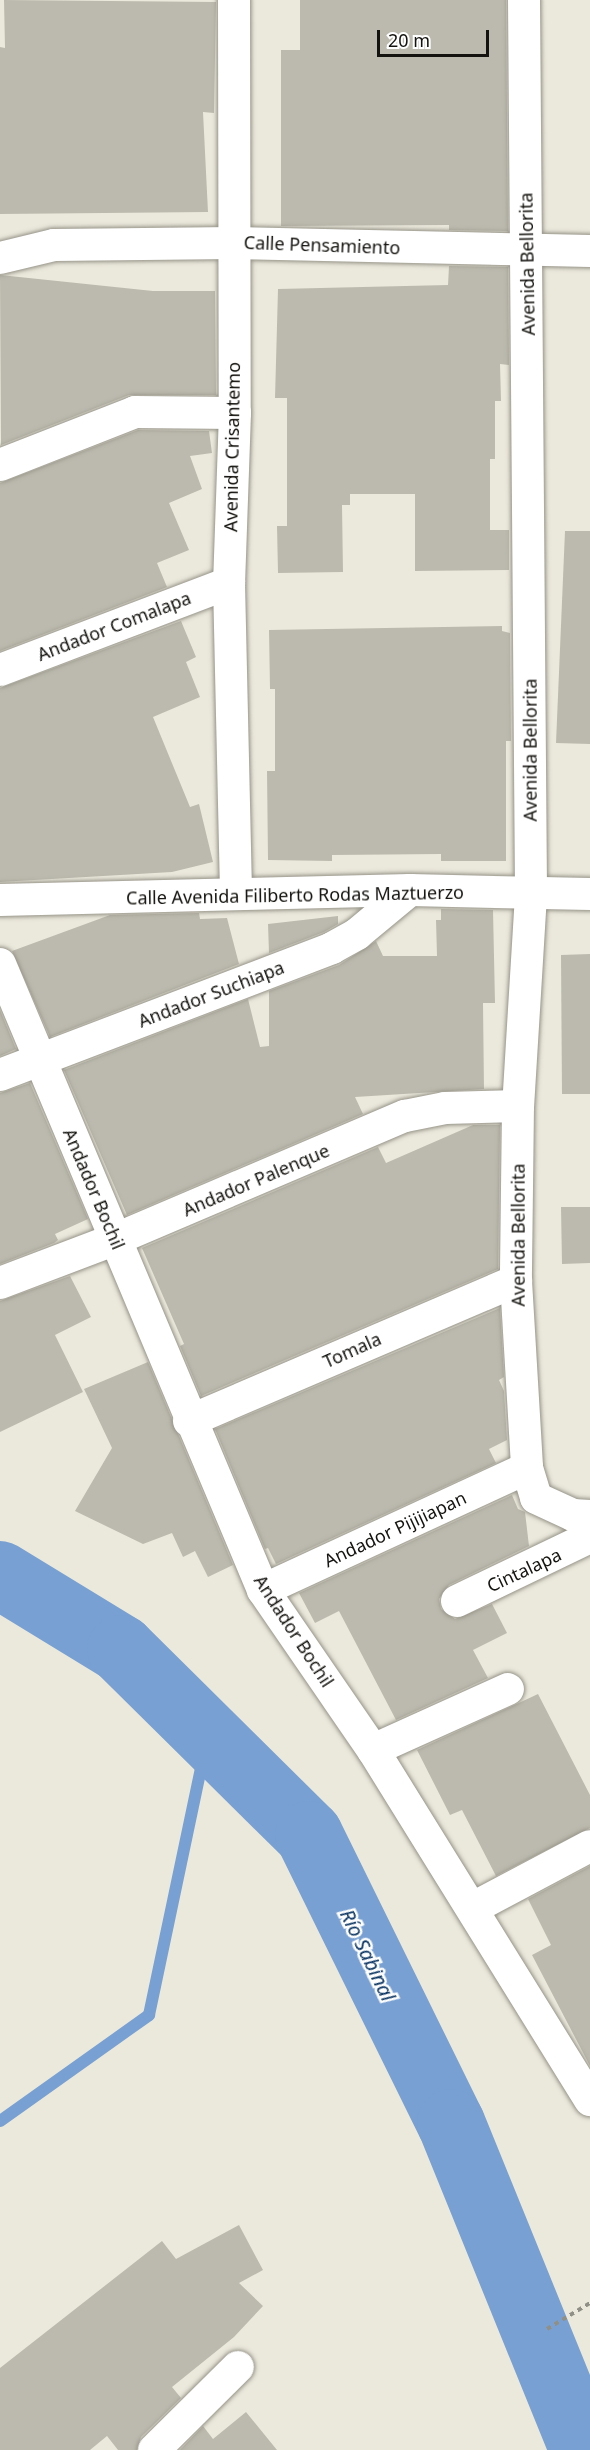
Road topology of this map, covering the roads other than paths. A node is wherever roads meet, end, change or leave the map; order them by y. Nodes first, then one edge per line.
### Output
1 (234, 0) edge
2 (524, 0) edge
3 (234, 243) junction
4 (528, 251) junction
5 (590, 251) edge
6 (0, 258) edge
7 (235, 413) junction
8 (0, 465) edge
9 (229, 583) junction
10 (0, 670) edge
11 (410, 890) junction
12 (236, 894) junction
13 (590, 894) edge
14 (531, 895) junction
15 (0, 900) edge
16 (0, 964) edge
17 (38, 1059) junction
18 (0, 1075) edge
19 (518, 1106) junction
20 (117, 1239) junction
21 (516, 1281) junction
22 (0, 1283) edge
23 (189, 1421) junction
24 (527, 1468) junction
25 (590, 1516) edge
26 (590, 1537) edge
27 (263, 1590) junction
28 (457, 1601) dead end
29 (508, 1689) dead end
30 (374, 1750) junction
31 (590, 1846) edge
32 (473, 1908) junction
33 (590, 2100) edge
34 (238, 2367) dead end
35 (154, 2450) edge

1 - 3 street, Avenida Crisantemo
2 - 4 street, Avenida Bellorita
3 - 4 street, Calle Pensamiento
3 - 6 street, Calle Pensamiento
3 - 7 street, Avenida Crisantemo
4 - 5 street, Calle Pensamiento
4 - 14 street, Avenida Bellorita
7 - 8 street
7 - 9 street, Avenida Crisantemo
9 - 10 street, Andador Comalapa
9 - 12 street, Avenida Crisantemo
11 - 12 street, Calle Avenida Filiberto Rodas Maztuerzo
11 - 14 street, Calle Avenida Filiberto Rodas Maztuerzo
11 - 17 street, Andador Suchiapa
12 - 15 street, Calle Avenida Filiberto Rodas Maztuerzo
13 - 14 street, Calle Avenida Filiberto Rodas Maztuerzo
14 - 19 street, Avenida Bellorita
16 - 17 street, Andador Bochil
17 - 18 street, Andador Suchiapa
17 - 20 street, Andador Bochil
19 - 20 street, Andador Palenque
19 - 21 street, Avenida Bellorita
20 - 22 street, Andador Palenque
20 - 23 street, Andador Bochil
21 - 23 street, Tomala
21 - 24 street, Avenida Bellorita
23 - 27 street, Andador Bochil
24 - 25 street, Avenida Bellorita
24 - 27 street, Andador Pijijiapan
26 - 28 street, Cintalapa
27 - 30 street, Andador Bochil
29 - 30 street
30 - 32 street, Andador Bochil
31 - 32 street
32 - 33 street, Andador Bochil
34 - 35 street

